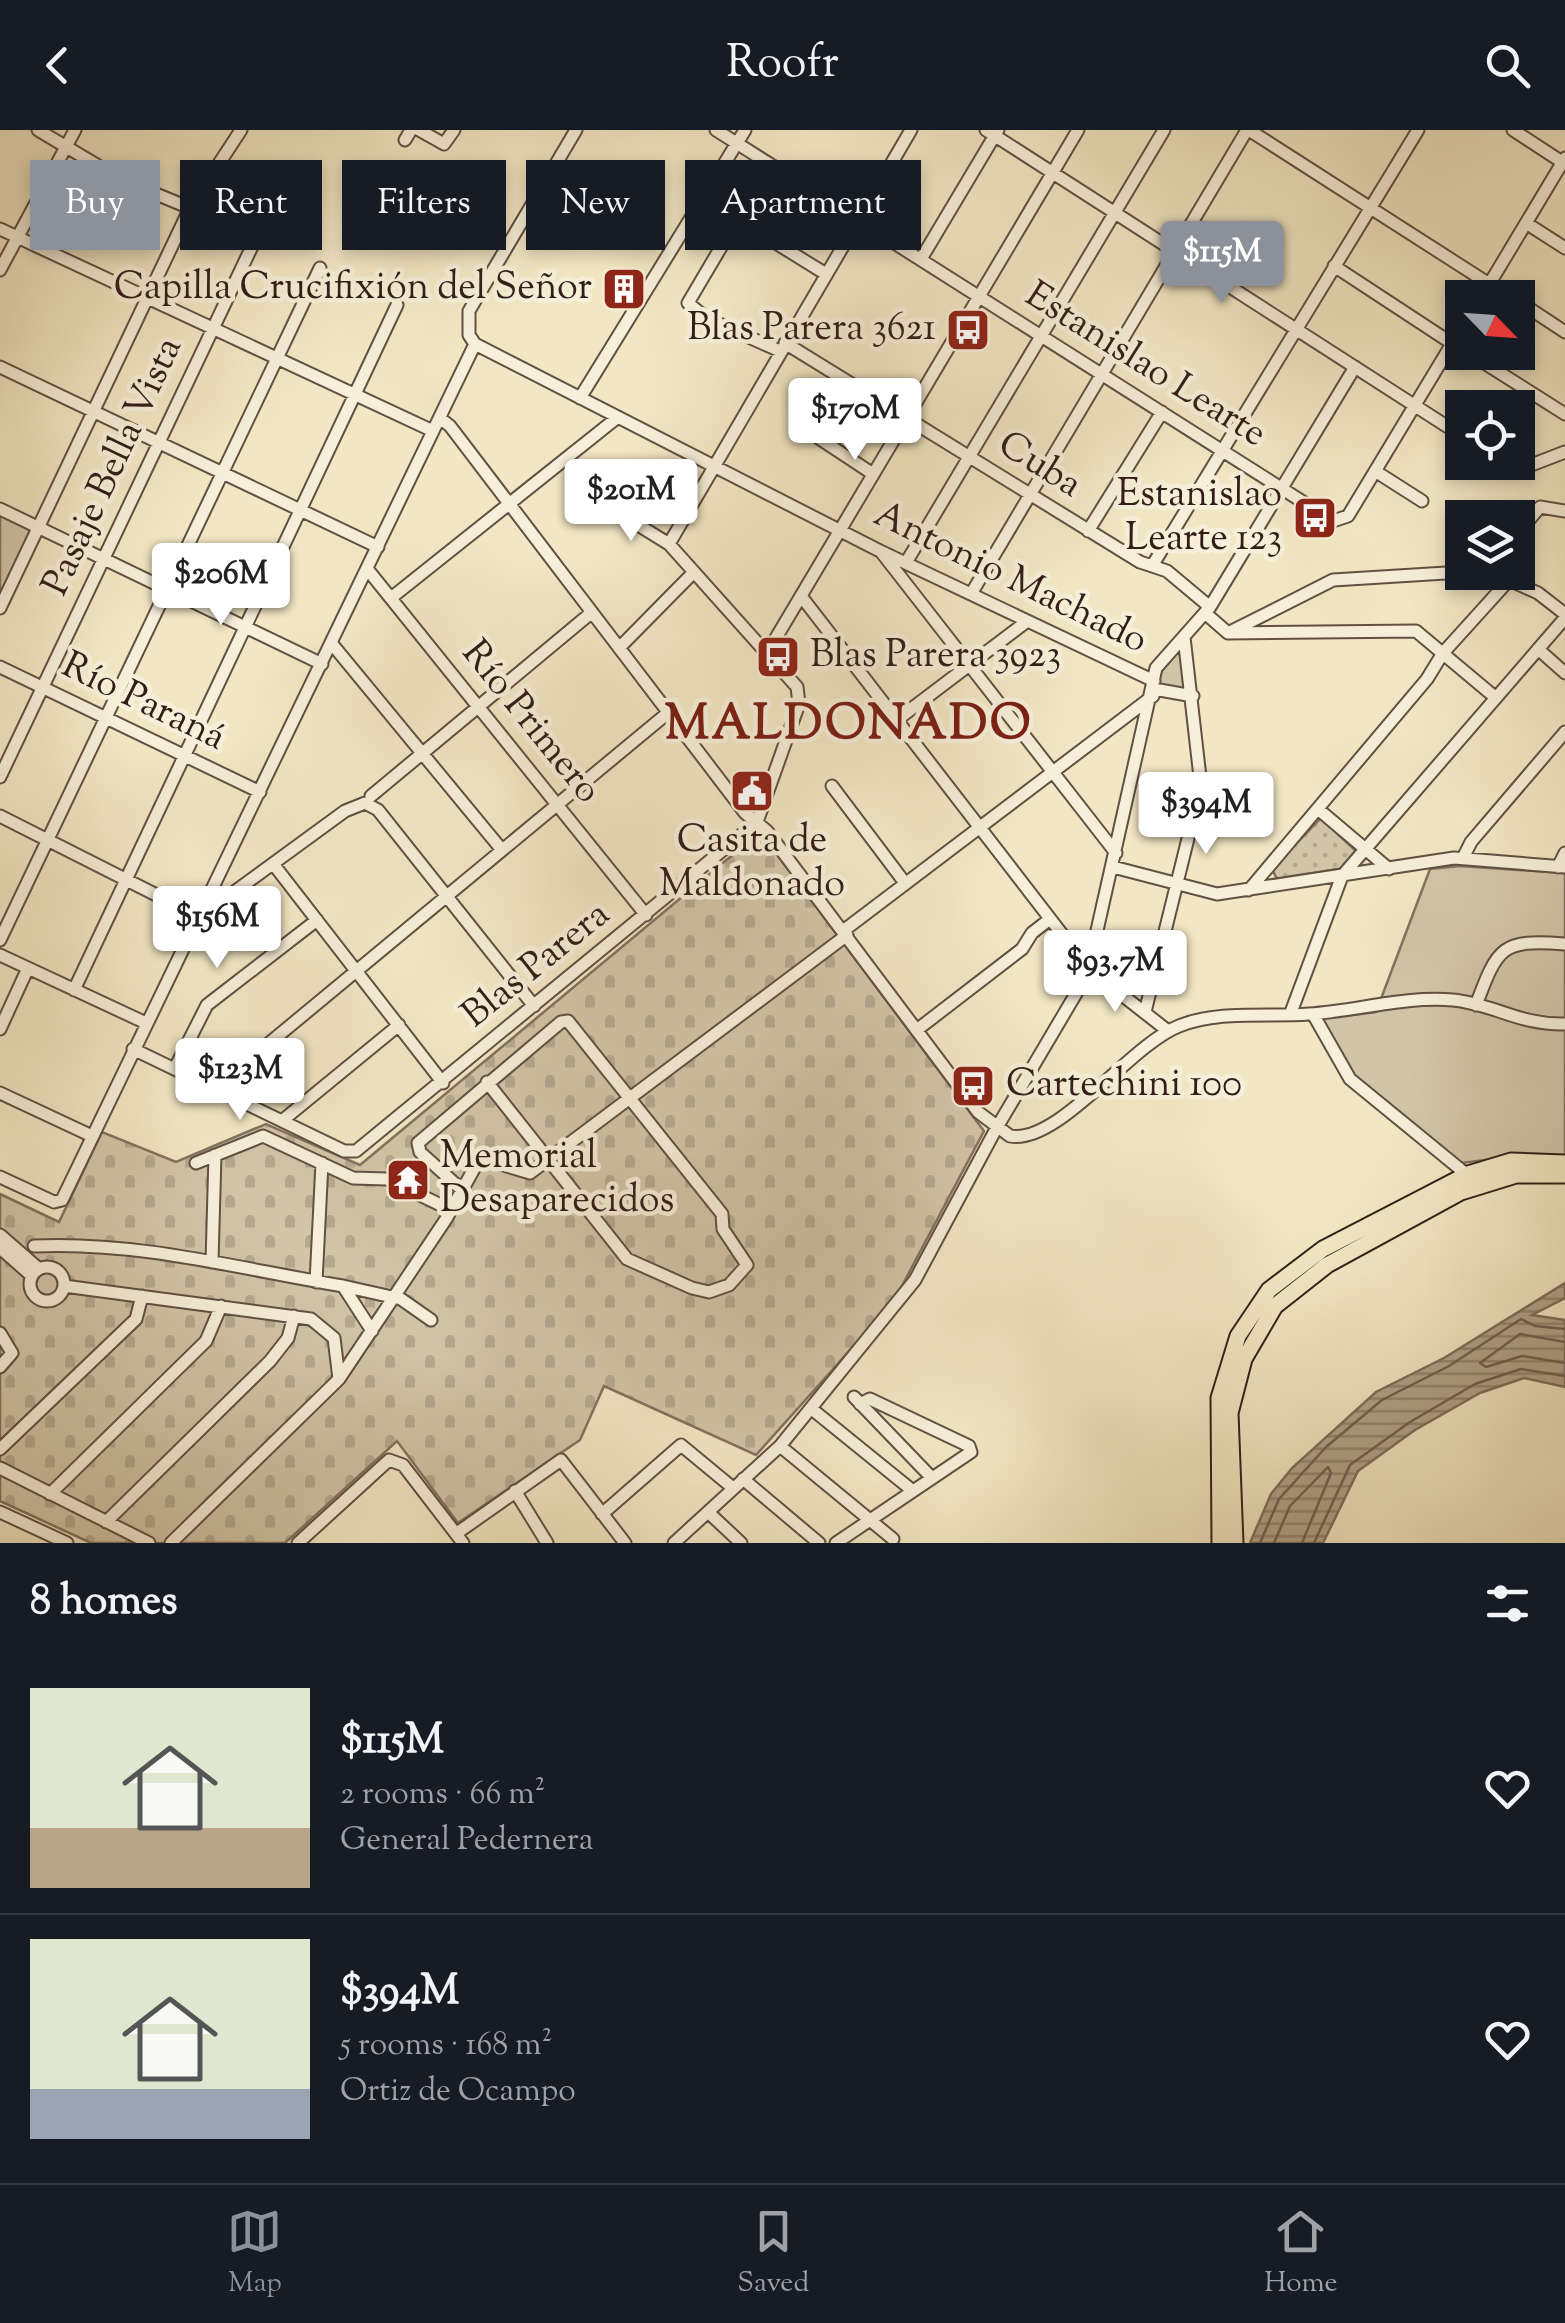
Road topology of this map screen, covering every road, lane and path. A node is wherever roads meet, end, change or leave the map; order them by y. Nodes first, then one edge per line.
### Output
1 (38, 130) edge
2 (76, 130) edge
3 (241, 130) edge
4 (454, 130) edge
5 (576, 130) edge
6 (716, 130) edge
7 (745, 130) edge
8 (911, 130) edge
9 (1078, 130) edge
10 (1164, 130) edge
11 (1248, 130) edge
12 (1418, 130) edge
13 (1513, 130) edge
14 (992, 132) edge
15 (412, 133) edge
16 (737, 143) junction
17 (66, 147) junction
18 (221, 160) edge
19 (764, 160) edge
20 (893, 160) edge
21 (1564, 162) edge
22 (1052, 172) junction
23 (180, 204) edge
24 (1370, 207) junction
25 (1116, 214) junction
26 (1526, 223) junction
27 (0, 229) edge
28 (180, 230) edge
29 (16, 237) junction
30 (1565, 248) edge
31 (250, 250) edge
32 (719, 250) edge
33 (787, 250) edge
34 (840, 250) edge
35 (907, 250) edge
36 (1174, 251) junction
37 (922, 259) junction
38 (1334, 266) junction
39 (320, 268) dead end
40 (0, 270) edge
41 (826, 274) junction
42 (1485, 280) edge
43 (1492, 280) edge
44 (980, 296) junction
45 (149, 297) junction
46 (398, 304) dead end
47 (1535, 313) edge
48 (212, 329) junction
49 (1296, 329) junction
50 (1565, 332) edge
51 (1042, 336) junction
52 (1445, 339) edge
53 (472, 340) junction
54 (782, 347) junction
55 (277, 359) junction
56 (0, 367) edge
57 (1355, 367) junction
58 (1445, 368) edge
59 (1494, 370) edge
60 (1101, 373) junction
61 (354, 395) junction
62 (580, 398) junction
63 (1415, 405) junction
64 (94, 412) junction
65 (1162, 412) junction
66 (1565, 414) edge
67 (618, 417) junction
68 (440, 418) junction
69 (908, 418) junction
70 (1445, 425) edge
71 (433, 431) junction
72 (811, 434) dead end
73 (158, 442) junction
74 (1222, 450) junction
75 (1565, 452) edge
76 (969, 458) junction
77 (1535, 463) edge
78 (714, 465) junction
79 (1375, 471) junction
80 (222, 472) junction
81 (873, 474) junction
82 (1281, 488) junction
83 (1027, 494) junction
84 (1422, 501) dead end
85 (508, 504) junction
86 (0, 509) edge
87 (300, 510) junction
88 (614, 510) dead end
89 (1565, 511) edge
90 (1535, 515) edge
91 (39, 527) junction
92 (840, 530) junction
93 (1088, 531) junction
94 (669, 544) junction
95 (378, 547) junction
96 (878, 550) junction
97 (104, 558) junction
98 (907, 561) junction
99 (1152, 566) junction
100 (368, 570) junction
101 (694, 572) junction
102 (1445, 573) edge
103 (167, 588) junction
104 (1500, 590) edge
105 (1530, 590) edge
106 (971, 594) junction
107 (801, 596) junction
108 (391, 598) junction
109 (0, 608) edge
110 (1208, 610) junction
111 (591, 613) junction
112 (1565, 616) edge
113 (1026, 622) junction
114 (244, 627) junction
115 (1228, 632) junction
116 (1184, 637) junction
117 (332, 644) junction
118 (619, 648) junction
119 (1538, 649) junction
120 (767, 653) junction
121 (1442, 653) junction
122 (322, 664) junction
123 (970, 664) junction
124 (0, 667) edge
125 (1565, 673) edge
126 (42, 688) junction
127 (1154, 688) junction
128 (1193, 696) junction
129 (1496, 698) junction
130 (478, 706) junction
131 (669, 712) junction
132 (105, 718) junction
133 (898, 719) junction
134 (1565, 732) edge
135 (422, 750) junction
136 (185, 755) junction
137 (1052, 771) junction
138 (0, 776) edge
139 (832, 786) dead end
140 (260, 792) junction
141 (368, 800) junction
142 (556, 804) junction
143 (1318, 809) junction
144 (0, 816) edge
145 (758, 822) junction
146 (979, 826) junction
147 (47, 838) junction
148 (1365, 849) junction
149 (502, 850) junction
150 (1116, 853) junction
151 (1565, 853) edge
152 (1463, 858) junction
153 (274, 866) junction
154 (1113, 867) junction
155 (1562, 867) edge
156 (1389, 869) junction
157 (1342, 876) junction
158 (127, 879) junction
159 (905, 883) junction
160 (1177, 886) junction
161 (1250, 890) junction
162 (448, 896) junction
163 (646, 915) junction
164 (200, 917) junction
165 (1050, 919) junction
166 (318, 920) junction
167 (845, 933) junction
168 (0, 940) edge
169 (1565, 944) edge
170 (0, 955) edge
171 (28, 968) junction
172 (1089, 969) junction
173 (358, 972) junction
174 (74, 990) junction
175 (1476, 1005) junction
176 (534, 1006) junction
177 (1145, 1012) junction
178 (1313, 1014) junction
179 (1290, 1015) junction
180 (146, 1023) junction
181 (1565, 1024) edge
182 (399, 1025) junction
183 (0, 1029) edge
184 (918, 1029) junction
185 (1168, 1031) junction
186 (133, 1049) junction
187 (174, 1068) junction
188 (487, 1082) junction
189 (443, 1083) junction
190 (215, 1088) junction
191 (0, 1093) edge
192 (630, 1096) junction
193 (283, 1120) junction
194 (996, 1129) junction
195 (92, 1136) junction
196 (215, 1155) junction
197 (548, 1160) junction
198 (1565, 1162) edge
199 (196, 1163) dead end
200 (322, 1163) junction
201 (1565, 1175) edge
202 (0, 1177) edge
203 (1472, 1180) junction
204 (462, 1190) junction
205 (452, 1210) junction
206 (1, 1241) edge
207 (34, 1246) dead end
208 (212, 1262) junction
209 (36, 1273) junction
210 (316, 1282) junction
211 (64, 1286) junction
212 (343, 1286) junction
213 (142, 1296) junction
214 (394, 1297) junction
215 (221, 1306) junction
216 (294, 1316) junction
217 (431, 1320) dead end
218 (372, 1330) junction
219 (0, 1333) edge
220 (0, 1367) edge
221 (339, 1380) junction
222 (813, 1410) junction
223 (780, 1446) junction
224 (0, 1449) edge
225 (0, 1468) edge
226 (931, 1476) junction
227 (738, 1484) junction
228 (516, 1492) junction
229 (913, 1492) junction
230 (50, 1494) junction
231 (0, 1512) edge
232 (708, 1512) junction
233 (602, 1514) junction
234 (871, 1521) junction
235 (106, 1522) junction
236 (460, 1538) edge
237 (545, 1539) edge
238 (893, 1539) dead end
239 (682, 1540) edge
240 (67, 1543) edge
241 (149, 1543) edge
242 (171, 1543) edge
243 (298, 1543) edge
244 (530, 1543) edge
245 (625, 1543) edge
246 (742, 1543) edge
247 (819, 1543) edge
248 (836, 1543) edge
249 (1220, 1543) edge
250 (1235, 1543) edge

1 - 17 street
2 - 17 street
3 - 18 street
4 - 15 street
5 - 53 street
6 - 16 street, Estanislao Learte
7 - 16 street
8 - 20 street
9 - 22 street
10 - 25 street
11 - 24 street
11 - 36 street
12 - 24 street
13 - 21 street
14 - 22 street
14 - 37 street
16 - 19 street, Estanislao Learte
16 - 62 street
17 - 23 street
17 - 29 street
21 - 26 street
22 - 25 street
22 - 44 street
24 - 38 street
24 - 42 street
25 - 36 street
25 - 51 street
26 - 30 street
26 - 43 street
27 - 29 street
28 - 45 street
29 - 40 street
29 - 45 street
31 - 48 street, Pasaje Bella Vista
32 - 54 street, Cuba
33 - 41 street
34 - 41 street
35 - 37 street, Estanislao Learte
36 - 49 street
36 - 60 street
37 - 44 street, Estanislao Learte
38 - 49 street
38 - 52 street
39 - 55 street
41 - 54 street
44 - 51 street, Estanislao Learte
44 - 69 street
45 - 48 street
45 - 64 street
46 - 61 street
47 - 50 street
48 - 55 street
48 - 73 street, Pasaje Bella Vista
49 - 57 street
49 - 74 street
51 - 60 street, Estanislao Learte
51 - 76 street
53 - 62 street, Antonio Machado
53 - 68 street
54 - 69 street, Cuba
54 - 78 street
55 - 61 street
55 - 80 street
56 - 64 street
57 - 63 street
57 - 82 street
58 - 63 street
59 - 66 street
60 - 65 street, Estanislao Learte
60 - 83 street
61 - 71 street
61 - 87 street
62 - 67 street, Antonio Machado
63 - 70 street
63 - 79 street
64 - 73 street
64 - 91 street
65 - 74 street, Estanislao Learte
65 - 93 street
67 - 78 street, Antonio Machado
67 - 85 street
68 - 71 street
68 - 85 street
69 - 76 street, Cuba
69 - 81 street
71 - 95 street
72 - 81 street
73 - 80 street
73 - 97 street, Pasaje Bella Vista
74 - 82 street, Estanislao Learte
74 - 99 street
75 - 77 street
76 - 83 street, Cuba
76 - 98 street
78 - 92 street, Antonio Machado
78 - 94 street
79 - 82 street, Estanislao Learte
79 - 84 street
80 - 87 street
80 - 103 street
81 - 92 street
82 - 110 street
83 - 93 street, Cuba
83 - 106 street
85 - 108 street
85 - 111 street
86 - 91 street
87 - 95 street
87 - 114 street
88 - 94 street
89 - 90 street
91 - 97 street
91 - 109 street
92 - 96 street, Antonio Machado
92 - 107 street
93 - 99 street, Cuba
94 - 101 street
95 - 100 street
96 - 98 street, Antonio Machado
96 - 123 street
97 - 103 street
97 - 126 street, Pasaje Bella Vista
98 - 106 street, Antonio Machado
99 - 110 street, Cuba
100 - 108 street, Río Primero
100 - 117 street
101 - 118 street
101 - 120 street
102 - 115 street
103 - 114 street
103 - 132 street
104 - 121 street
105 - 112 street
106 - 113 street, Antonio Machado
107 - 120 street
107 - 133 street
108 - 130 street, Río Primero
110 - 115 street, Cuba
110 - 116 street
111 - 118 street
111 - 130 street
112 - 119 street
113 - 123 street
113 - 127 street, Antonio Machado
114 - 122 street
114 - 136 street
115 - 121 street
116 - 127 street
116 - 128 street
117 - 122 street
117 - 135 street
118 - 131 street
119 - 125 street
119 - 129 street
120 - 145 street
121 - 129 street
121 - 143 street
122 - 140 street
123 - 133 street
123 - 137 street
124 - 126 street, Río Paraná
126 - 132 street, Río Paraná
126 - 138 street, Pasaje Bella Vista
127 - 128 street, Antonio Machado
127 - 137 street
127 - 150 street
128 - 160 street
129 - 148 street
130 - 135 street
130 - 142 street, Río Primero
131 - 142 street
131 - 145 street
132 - 136 street, Río Paraná
132 - 147 street
133 - 146 street
134 - 152 street
135 - 141 street
135 - 149 street
136 - 140 street, Río Paraná
136 - 158 street
137 - 146 street
137 - 150 street
139 - 159 street
140 - 164 street
141 - 153 street
141 - 162 street
142 - 149 street
142 - 163 street, Río Primero
143 - 148 street
143 - 161 street
144 - 147 street
145 - 163 street, Blas Parera
145 - 167 street
146 - 159 street
146 - 165 street
147 - 158 street
147 - 168 street
148 - 156 street
148 - 157 street
149 - 162 street
150 - 154 street
151 - 155 street
152 - 155 street
152 - 156 street
153 - 164 street
153 - 166 street
154 - 160 street
154 - 172 street
156 - 157 street
157 - 161 street
157 - 179 street
158 - 164 street
158 - 174 street
159 - 167 street
160 - 161 street
160 - 177 street
162 - 173 street
162 - 176 street
163 - 176 street, Blas Parera
164 - 180 street
165 - 172 street
165 - 184 street
166 - 173 street
166 - 187 street
167 - 184 street
167 - 192 street
169 - 175 street
170 - 171 street
171 - 174 street
171 - 183 street
172 - 177 street
172 - 194 street
173 - 182 street
173 - 190 street
174 - 180 street
175 - 178 street
175 - 181 street
176 - 189 street, Blas Parera
177 - 185 street
178 - 179 street
178 - 203 street
179 - 185 street
180 - 186 street
182 - 189 street
182 - 193 street
184 - 194 street
185 - 194 street
186 - 187 street
186 - 195 street
187 - 190 street
188 - 192 street
188 - 197 street
188 - 204 street
189 - 193 street, Blas Parera
190 - 193 street
191 - 195 street
192 - 197 street
192 - 197 street
194 - 222 street
195 - 202 street
196 - 199 street
196 - 200 street
196 - 208 street
197 - 204 street
198 - 203 main road
200 - 205 street
200 - 210 street
201 - 203 main road
203 - 249 main road
203 - 250 main road
204 - 205 street
205 - 214 street
206 - 209 street
207 - 208 street
208 - 210 street
209 - 211 street
209 - 211 street
210 - 212 street
211 - 213 street
212 - 214 street
212 - 218 street
213 - 215 street
213 - 224 street
214 - 217 street
214 - 218 street
215 - 216 street
215 - 230 street
216 - 221 street
216 - 235 street
218 - 221 street
219 - 220 street
221 - 242 street
222 - 223 street
222 - 229 street
223 - 227 street
223 - 234 street
225 - 230 street
226 - 226 street
226 - 229 street
227 - 232 street
227 - 233 street
227 - 247 street
228 - 233 street
228 - 236 street
228 - 237 street
229 - 234 street
230 - 235 street
231 - 240 street
232 - 239 street
232 - 246 street
233 - 245 street
234 - 238 street
234 - 248 street
235 - 241 street
236 - 243 street
237 - 244 street

